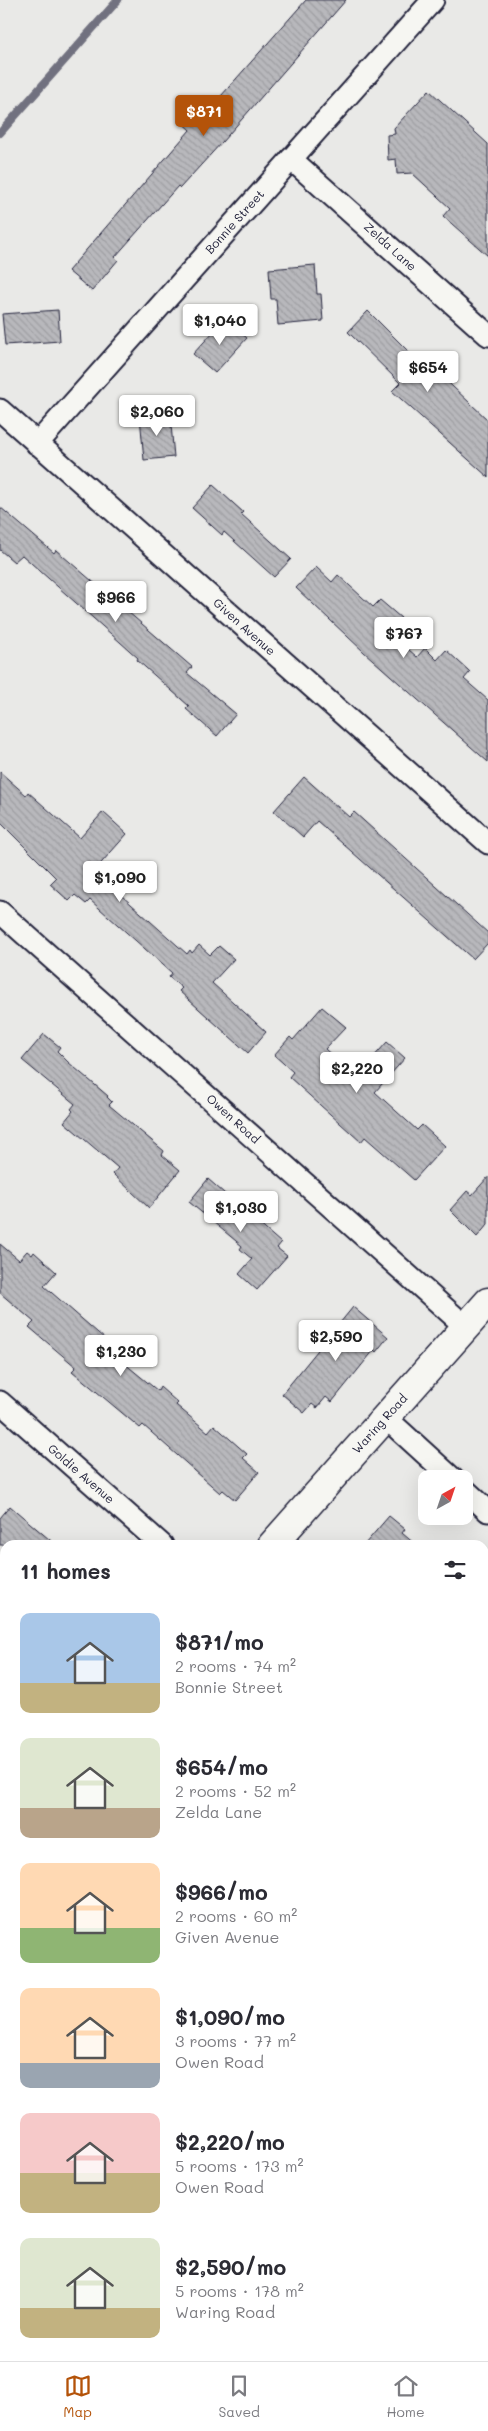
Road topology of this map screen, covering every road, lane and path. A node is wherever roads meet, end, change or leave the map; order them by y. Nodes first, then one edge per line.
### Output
1 (433, 0) edge
2 (291, 158) junction
3 (488, 334) edge
4 (0, 410) edge
5 (38, 444) junction
6 (488, 843) edge
7 (0, 912) edge
8 (488, 1302) edge
9 (466, 1327) junction
10 (0, 1402) edge
11 (386, 1418) junction
12 (443, 1470) edge
13 (473, 1497) edge
14 (488, 1511) edge
15 (156, 1540) edge
16 (276, 1540) edge

1 - 2 street, Bonnie Street
2 - 3 street, Zelda Lane
2 - 5 street, Bonnie Street
4 - 5 street, Given Avenue
5 - 6 street, Given Avenue
7 - 9 street, Owen Road
8 - 9 street, Waring Road
9 - 11 street, Waring Road
10 - 15 street, Goldie Avenue
11 - 12 street
11 - 16 street, Waring Road
13 - 14 street

